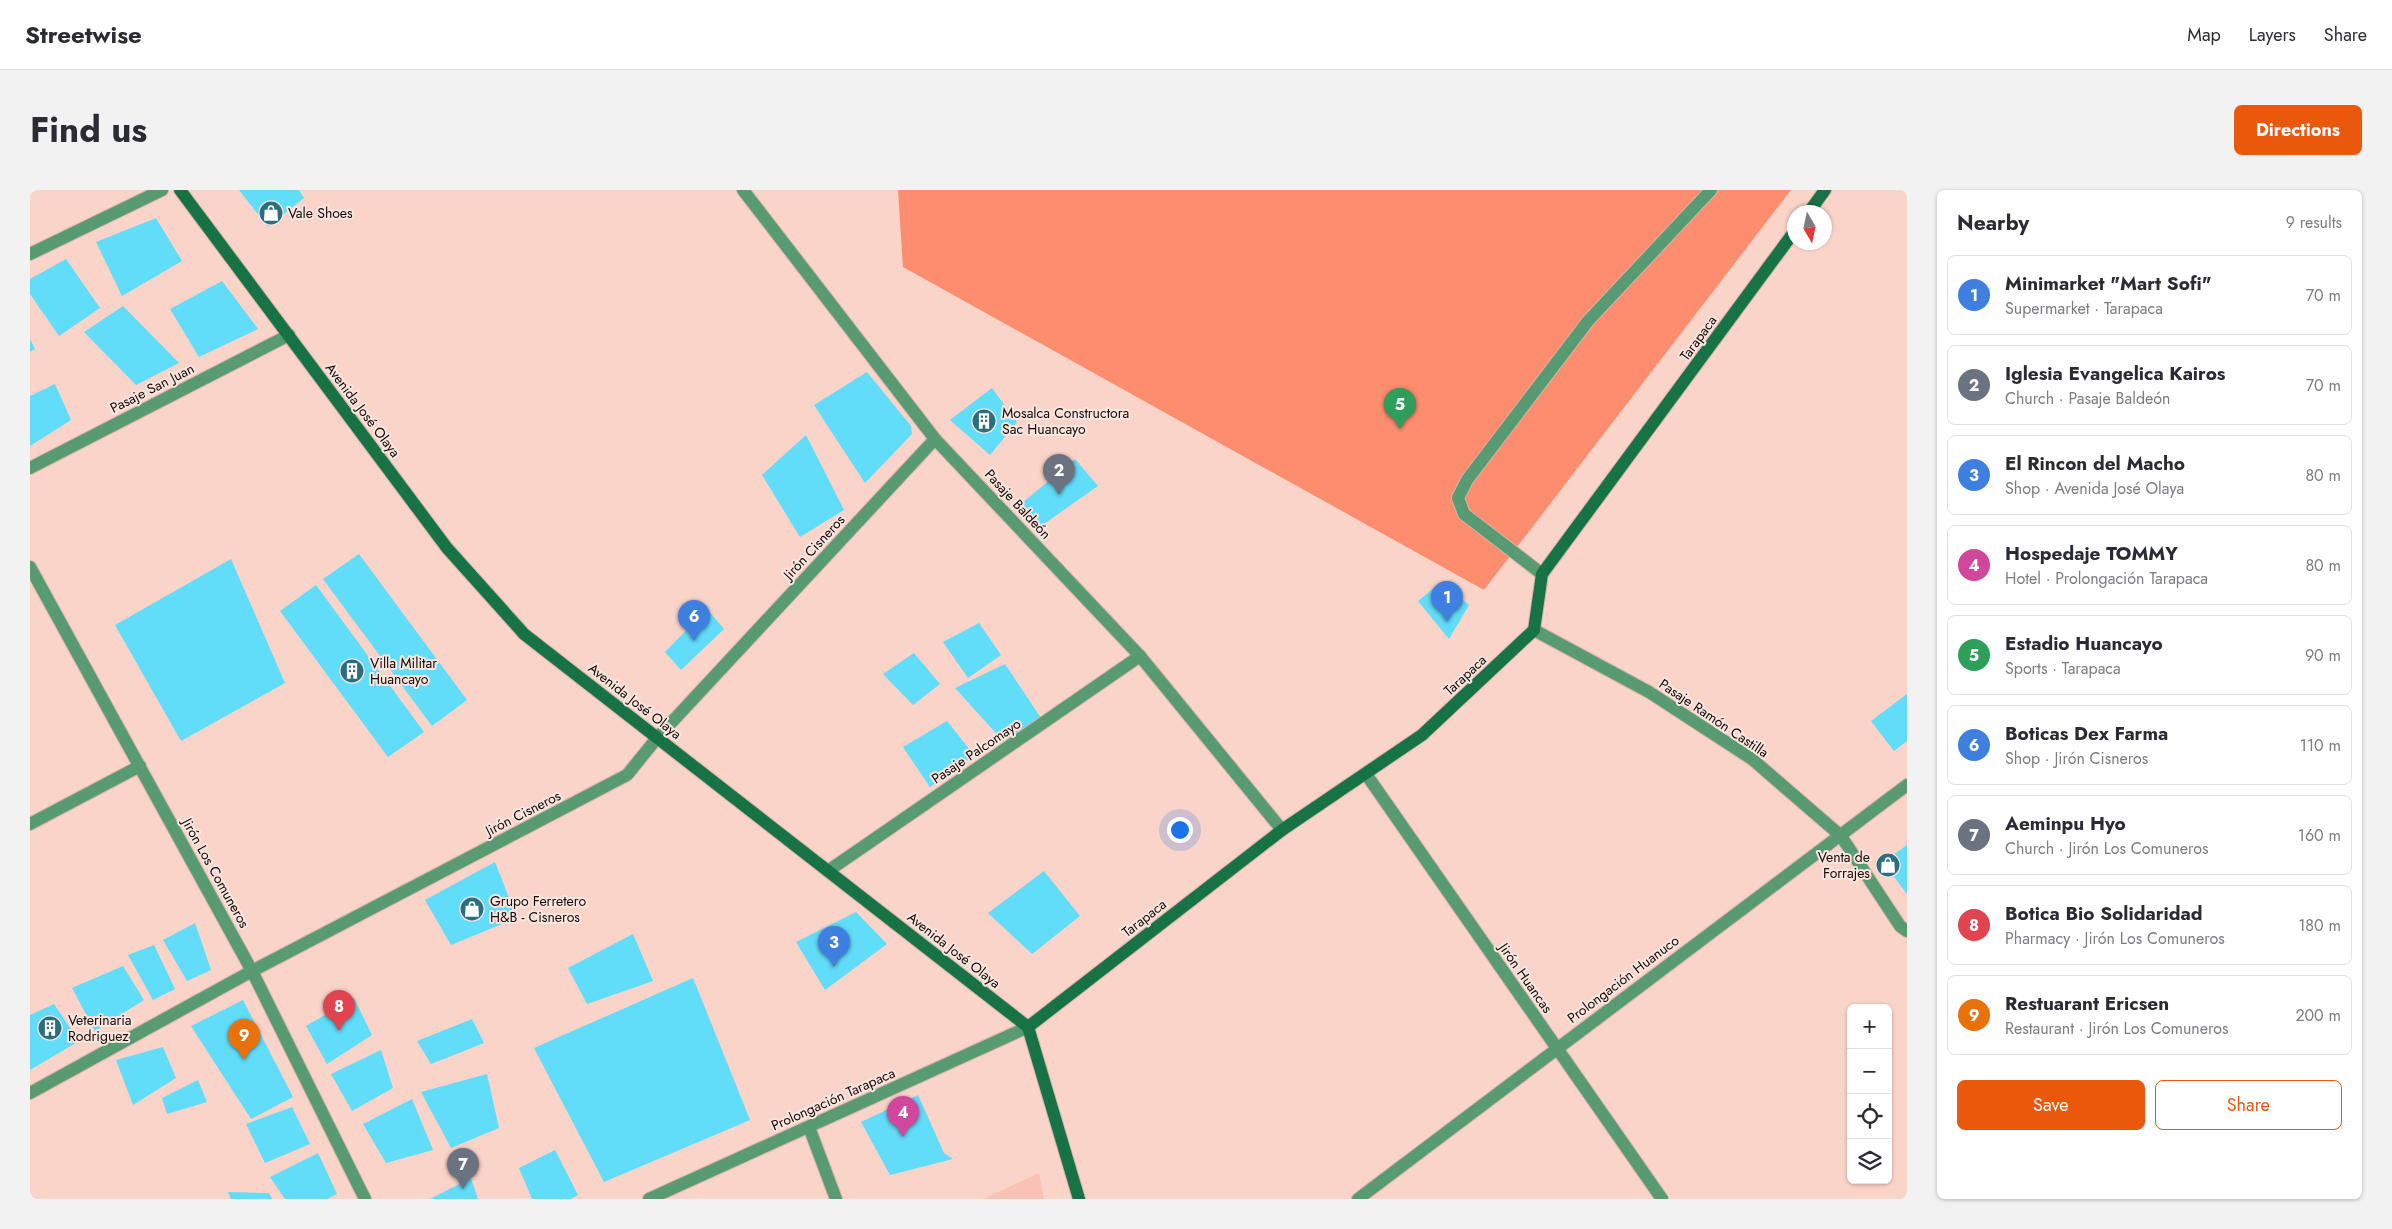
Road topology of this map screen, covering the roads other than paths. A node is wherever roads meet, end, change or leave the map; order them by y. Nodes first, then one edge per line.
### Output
1 (162, 190) edge
2 (180, 190) edge
3 (743, 190) edge
4 (1711, 190) edge
5 (1825, 190) edge
6 (1814, 205) edge
7 (1787, 242) edge
8 (30, 254) edge
9 (288, 335) junction
10 (935, 439) junction
11 (30, 468) edge
12 (30, 568) edge
13 (1542, 574) junction
14 (1534, 630) junction
15 (1140, 656) junction
16 (657, 738) junction
17 (140, 766) junction
18 (1366, 774) junction
19 (1907, 785) edge
20 (30, 824) edge
21 (1282, 830) junction
22 (1841, 836) junction
23 (828, 871) junction
24 (1907, 931) edge
25 (252, 971) junction
26 (1028, 1027) junction
27 (1557, 1048) junction
28 (30, 1093) edge
29 (809, 1127) junction
30 (365, 1199) edge
31 (649, 1199) edge
32 (836, 1199) edge
33 (1079, 1199) edge
34 (1358, 1199) edge
35 (1662, 1199) edge

1 - 8 street
2 - 9 street, Avenida José Olaya
3 - 10 street, Pasaje Baldeón
4 - 13 street
5 - 6 street
7 - 13 street, Tarapaca
9 - 11 street, Pasaje San Juan
9 - 16 street, Avenida José Olaya
10 - 15 street, Pasaje Baldeón
10 - 16 street, Jirón Cisneros
12 - 17 street, Jirón Los Comuneros
13 - 14 street, Tarapaca
14 - 18 street, Tarapaca
14 - 22 street, Pasaje Ramón Castilla
15 - 21 street, Pasaje Baldeón
15 - 23 street, Pasaje Palcomayo
16 - 23 street, Avenida José Olaya
16 - 25 street, Jirón Cisneros
17 - 20 street
17 - 25 street, Jirón Los Comuneros
18 - 21 street, Tarapaca
18 - 27 street, Jirón Huancas
19 - 22 street, Prolongación Huanuco
21 - 26 street, Tarapaca
22 - 24 street, Pasaje Ramón Castilla
22 - 27 street, Prolongación Huanuco
23 - 26 street, Avenida José Olaya
25 - 28 street, Jirón Cisneros
25 - 30 street, Jirón Los Comuneros
26 - 29 street, Prolongación Tarapaca
26 - 33 street
27 - 34 street, Prolongación Huanuco
27 - 35 street, Jirón Huancas
29 - 31 street, Prolongación Tarapaca
29 - 32 street

